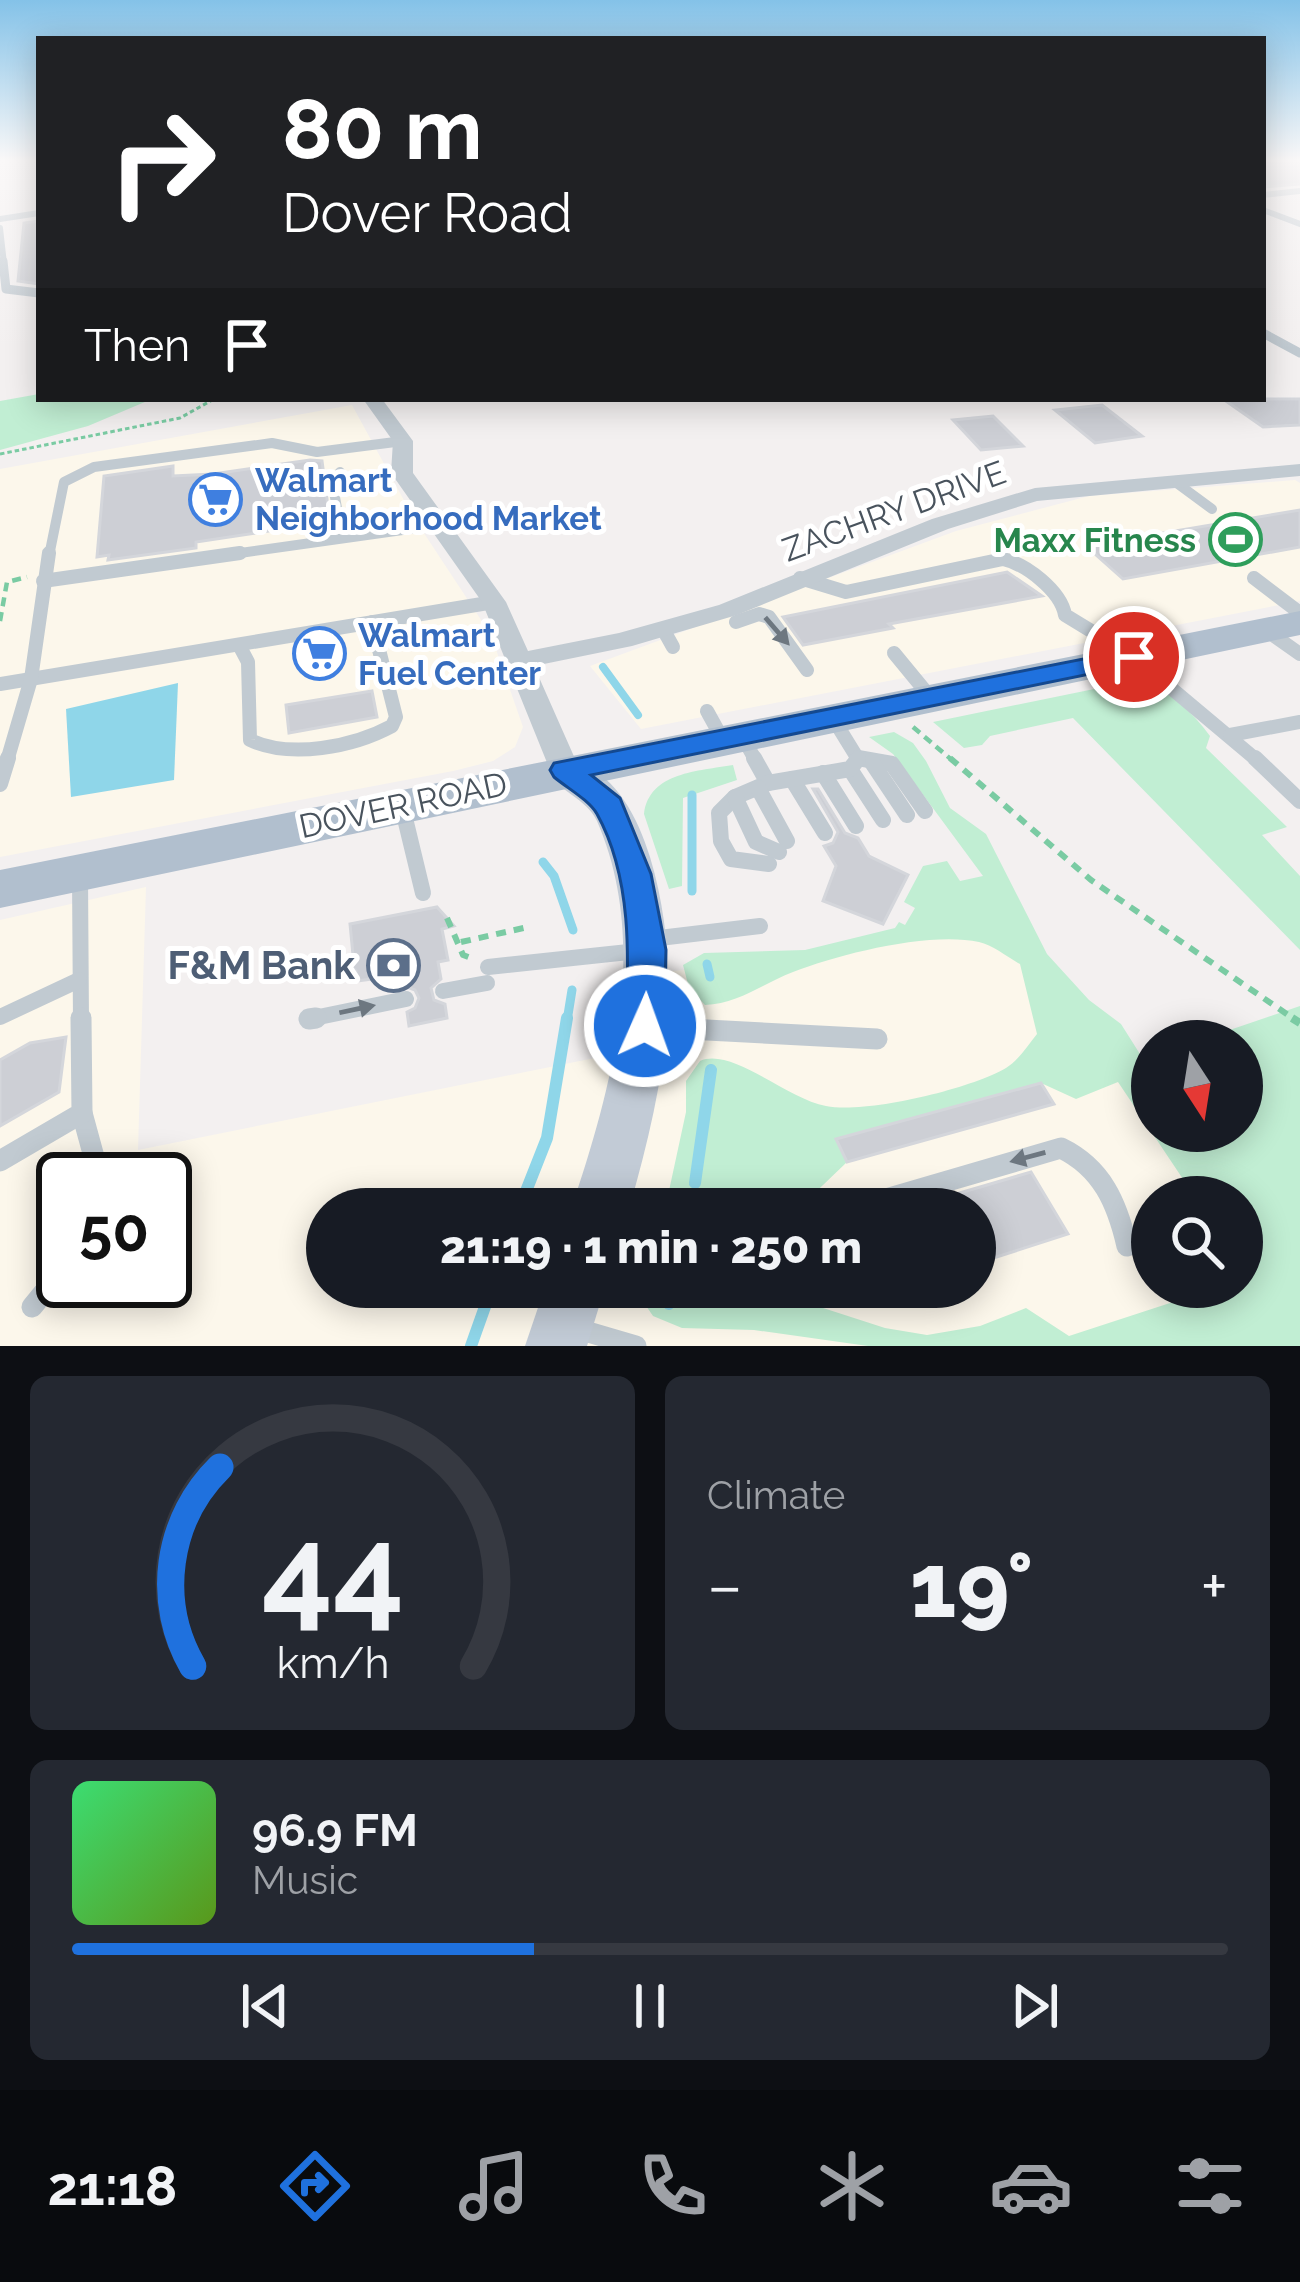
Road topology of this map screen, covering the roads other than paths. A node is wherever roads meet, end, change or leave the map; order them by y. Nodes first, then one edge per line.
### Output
1 (0, 224) edge
2 (36, 293) edge
3 (1266, 335) edge
4 (1300, 353) edge
5 (374, 402) edge
6 (403, 441) junction
7 (1300, 470) edge
8 (340, 472) dead end
9 (1174, 481) junction
10 (1212, 509) dead end
11 (438, 525) junction
12 (350, 537) junction
13 (800, 578) junction
14 (1254, 578) dead end
15 (43, 581) junction
16 (494, 602) junction
17 (372, 622) junction
18 (736, 622) dead end
19 (1291, 630) edge
20 (239, 645) junction
21 (894, 653) dead end
22 (1134, 657) junction
23 (520, 661) junction
24 (807, 670) dead end
25 (31, 680) junction
26 (0, 684) edge
27 (911, 702) junction
28 (832, 717) junction
29 (1300, 722) edge
30 (724, 729) junction
31 (1230, 735) junction
32 (860, 763) junction
33 (565, 770) junction
34 (823, 773) junction
35 (792, 779) junction
36 (0, 784) edge
37 (763, 785) junction
38 (735, 797) junction
39 (1300, 801) edge
40 (402, 806) junction
41 (925, 812) dead end
42 (907, 815) dead end
43 (884, 820) dead end
44 (856, 826) dead end
45 (825, 833) dead end
46 (779, 852) junction
47 (80, 871) junction
48 (0, 889) edge
49 (423, 893) dead end
50 (760, 926) dead end
51 (647, 945) junction
52 (80, 980) junction
53 (443, 991) dead end
54 (406, 999) dead end
55 (0, 1018) edge
56 (309, 1019) dead end
57 (645, 1026) junction
58 (877, 1040) dead end
59 (82, 1113) junction
60 (95, 1152) edge
61 (0, 1161) edge
62 (607, 1188) edge
63 (924, 1188) edge
64 (1127, 1246) dead end
65 (36, 1302) edge
66 (32, 1307) dead end
67 (565, 1319) edge
68 (637, 1346) edge

1 - 2 lane
3 - 4 lane
5 - 6 street
6 - 11 street
6 - 15 lane
7 - 9 street, ZACHRY DRIVE
8 - 12 lane
9 - 10 lane
9 - 13 street, ZACHRY DRIVE
11 - 12 lane
11 - 16 street
12 - 15 lane
13 - 22 lane
13 - 23 street, ZACHRY DRIVE
14 - 19 lane
15 - 25 lane
16 - 17 lane
16 - 23 street
17 - 20 lane
17 - 20 lane
18 -> 24 lane
19 - 22 main road, DOVER ROAD
20 - 25 lane
21 - 27 lane
22 - 27 main road, DOVER ROAD
22 - 31 lane
23 - 33 street
25 - 26 lane
25 - 36 lane
27 - 28 main road, DOVER ROAD
28 - 30 main road, DOVER ROAD
28 - 32 lane
29 - 31 lane
30 - 33 main road, DOVER ROAD
30 - 37 lane
31 - 39 lane
32 - 34 lane
32 - 41 lane
32 - 42 lane
32 - 43 lane
33 - 40 main road, DOVER ROAD
33 - 51 main road
34 - 35 lane
34 - 44 lane
35 - 37 lane
35 - 45 lane
37 - 38 lane
37 - 46 lane
38 - 46 lane
38 - 46 lane
40 - 47 main road, DOVER ROAD
40 - 49 lane
47 - 48 main road, DOVER ROAD
47 - 52 lane
50 - 51 lane
51 - 53 lane
51 - 57 main road
52 - 55 lane
52 - 59 lane
56 -> 54 lane
57 - 58 lane
57 - 62 main road
59 - 60 lane
59 - 61 lane
64 -> 63 lane
65 - 66 lane
67 - 68 lane

